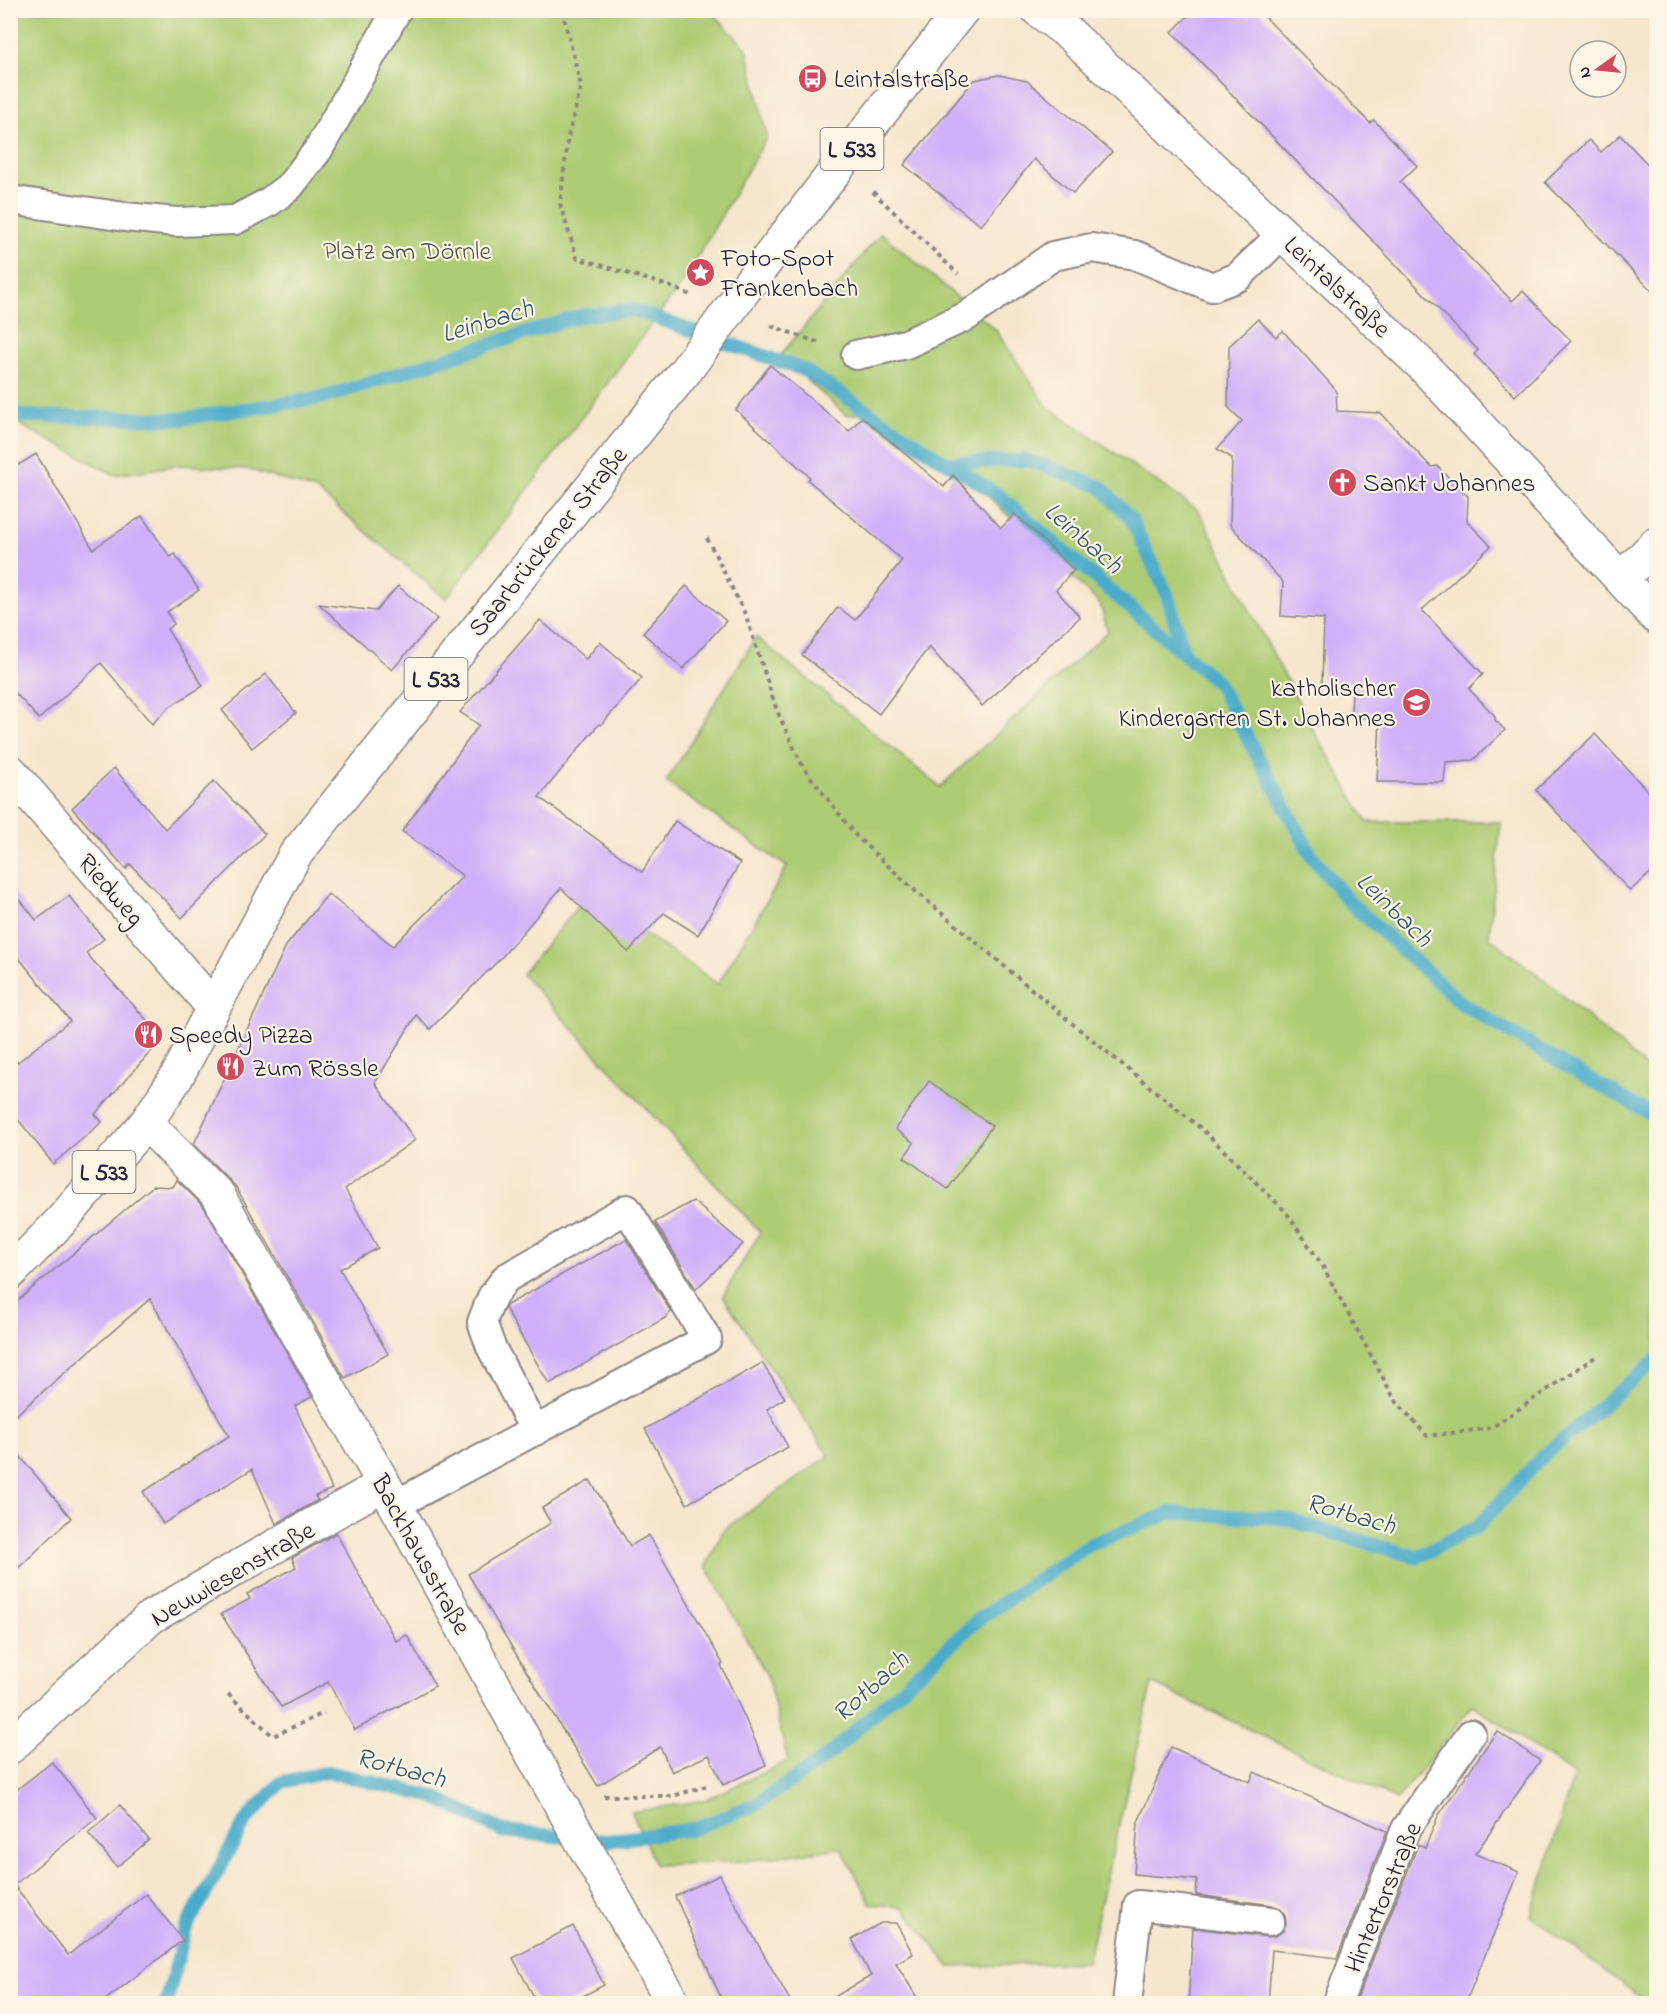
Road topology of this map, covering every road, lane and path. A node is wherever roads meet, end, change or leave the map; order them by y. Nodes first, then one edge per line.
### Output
1 (397, 10) edge
2 (562, 10) edge
3 (962, 10) edge
4 (1038, 10) edge
5 (842, 162) junction
6 (10, 200) edge
7 (1282, 234) junction
8 (960, 276) dead end
9 (697, 297) dead end
10 (770, 326) dead end
11 (856, 355) joint
12 (707, 538) dead end
13 (1656, 544) edge
14 (1621, 579) junction
15 (1656, 617) edge
16 (10, 771) edge
17 (213, 1007) junction
18 (146, 1123) junction
19 (10, 1273) edge
20 (1595, 1357) dead end
21 (535, 1431) junction
22 (390, 1495) junction
23 (228, 1694) dead end
24 (324, 1713) dead end
25 (1471, 1734) dead end
26 (10, 1747) edge
27 (706, 1786) dead end
28 (555, 1796) junction
29 (1270, 1921) dead end
30 (674, 2004) edge
31 (1127, 2004) edge
32 (1337, 2004) edge

1 - 6 lane
2 - 9 path
3 - 5 main road, Saarbrückener Straße / L 533
4 - 7 main road, Leintalstraße
5 - 8 path
5 - 17 main road, Saarbrückener Straße / L 533, bridge
7 - 11 lane
7 - 14 main road, Leintalstraße
10 - 11 path
12 - 20 path
13 - 14 main road
14 - 15 main road, Leintalstraße
16 - 17 main road, Riedweg
17 - 18 main road, Saarbrückener Straße / L 533
18 - 19 main road, L 533
18 - 22 main road, Backhausstraße
21 - 21 lane
21 - 22 lane
22 - 26 main road, Neuwiesenstraße
22 - 28 main road, Backhausstraße
23 - 24 path
25 - 32 lane, Hintertorstraße
27 - 28 path
28 - 30 main road, Backhausstraße
29 - 31 lane

